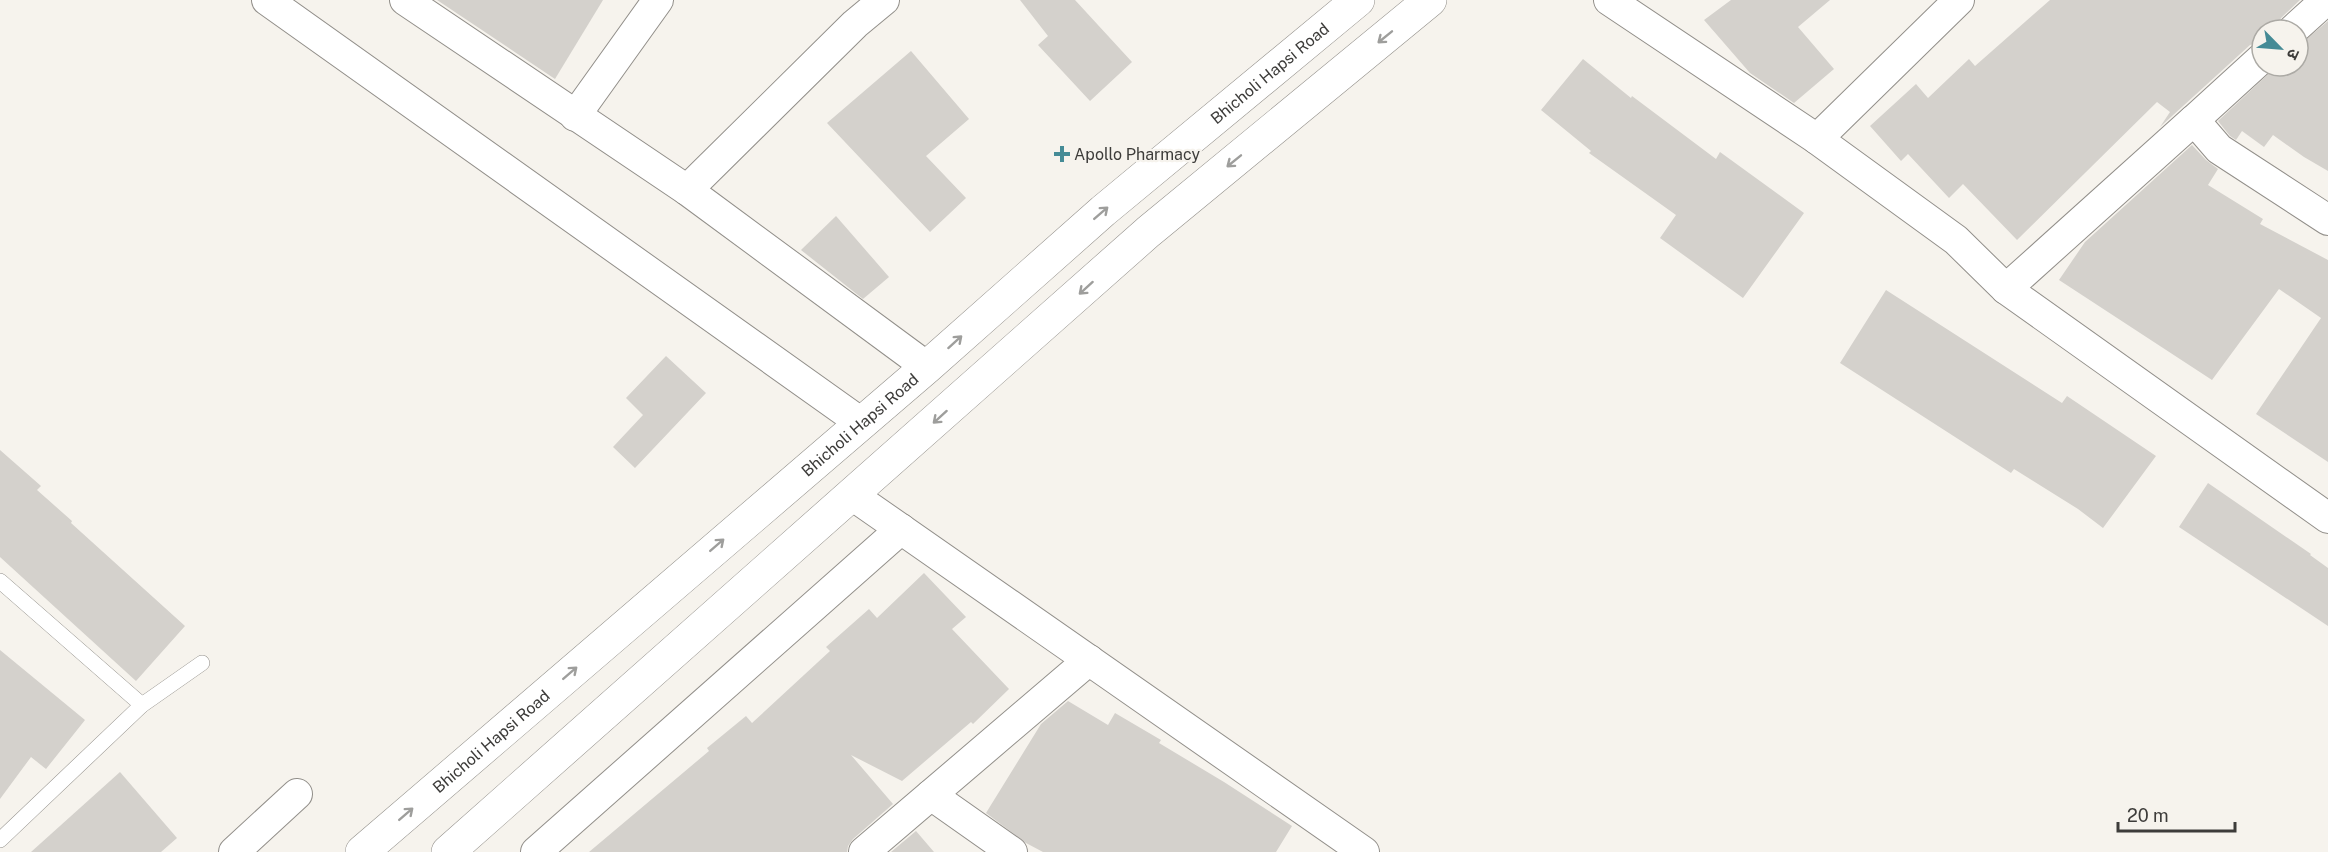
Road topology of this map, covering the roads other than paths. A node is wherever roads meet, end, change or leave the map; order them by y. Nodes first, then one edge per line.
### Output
1 (267, 0) edge
2 (405, 0) edge
3 (658, 0) edge
4 (884, 0) edge
5 (1358, 0) edge
6 (1430, 0) edge
7 (1609, 0) edge
8 (1959, 0) edge
9 (2326, 0) edge
10 (2306, 18) edge
11 (2250, 69) edge
12 (575, 116) junction
13 (2194, 120) junction
14 (1816, 139) junction
15 (687, 190) junction
16 (2328, 220) edge
17 (2006, 289) junction
18 (927, 367) junction
19 (860, 422) junction
20 (852, 495) junction
21 (2328, 518) edge
22 (901, 529) junction
23 (0, 581) edge
24 (1089, 660) junction
25 (202, 663) dead end
26 (142, 705) junction
27 (297, 794) dead end
28 (930, 795) junction
29 (0, 840) edge
30 (370, 849) edge
31 (234, 852) edge
32 (448, 852) edge
33 (536, 852) edge
34 (864, 852) edge
35 (1012, 852) edge
36 (1364, 852) edge

1 - 19 street
2 - 12 street
3 - 12 street
4 - 15 street
18 -> 5 street, Bhicholi Hapsi Road
6 -> 20 street
7 - 14 street
8 - 14 street
9 - 10 street
11 - 13 street
12 - 15 street
13 - 16 street
13 - 17 street
14 - 17 street
15 - 18 street
17 - 21 street
18 - 19 street, Bhicholi Hapsi Road
30 -> 19 street, Bhicholi Hapsi Road
20 - 22 street
20 - 32 street
22 - 24 street
22 - 33 street
23 - 26 lane
24 - 28 street
24 - 36 street
25 - 26 lane
26 - 29 lane
27 - 31 street
28 - 34 street
28 - 35 street

